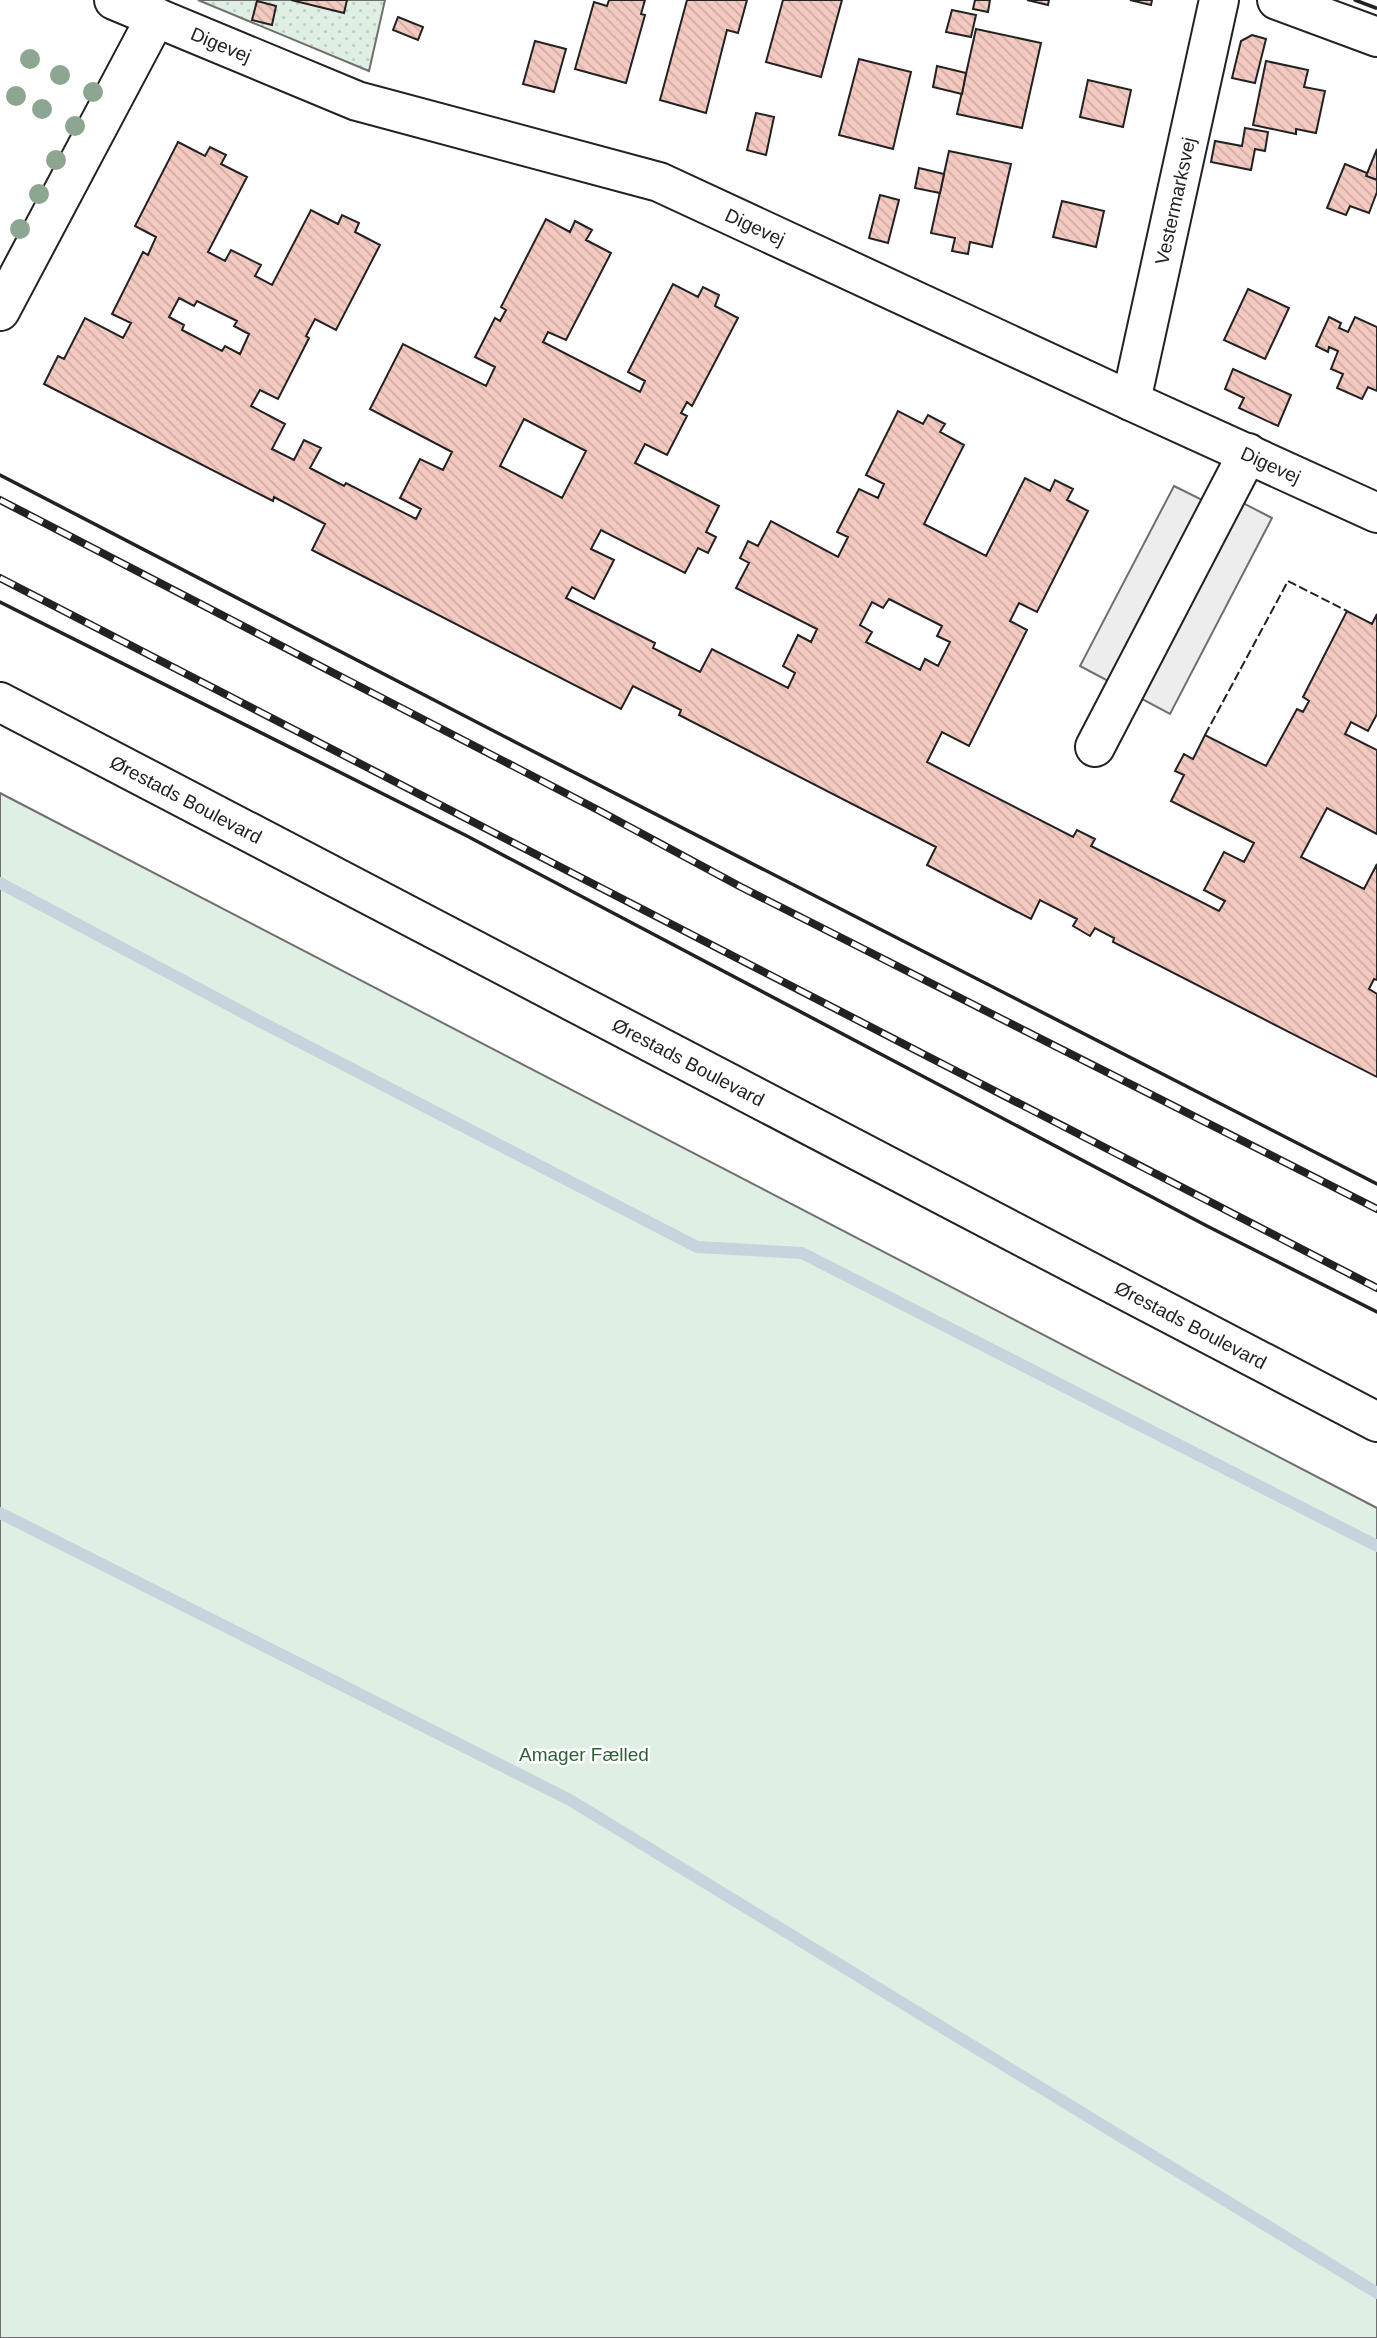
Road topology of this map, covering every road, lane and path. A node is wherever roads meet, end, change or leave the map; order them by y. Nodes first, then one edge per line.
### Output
1 (114, 0) edge
2 (1219, 0) edge
3 (1277, 0) edge
4 (156, 17) junction
5 (1377, 37) edge
6 (0, 311) edge
7 (1131, 401) junction
8 (1248, 453) junction
9 (1377, 513) edge
10 (0, 702) edge
11 (1095, 747) dead end
12 (1377, 1422) edge

1 - 4 street, Digevej
2 - 7 street, Vestermarksvej
3 - 5 street
4 - 6 street
4 - 7 street, Digevej
7 - 8 street, Digevej
8 - 9 street, Digevej
8 - 11 street
10 - 12 street, Ørestads Boulevard

